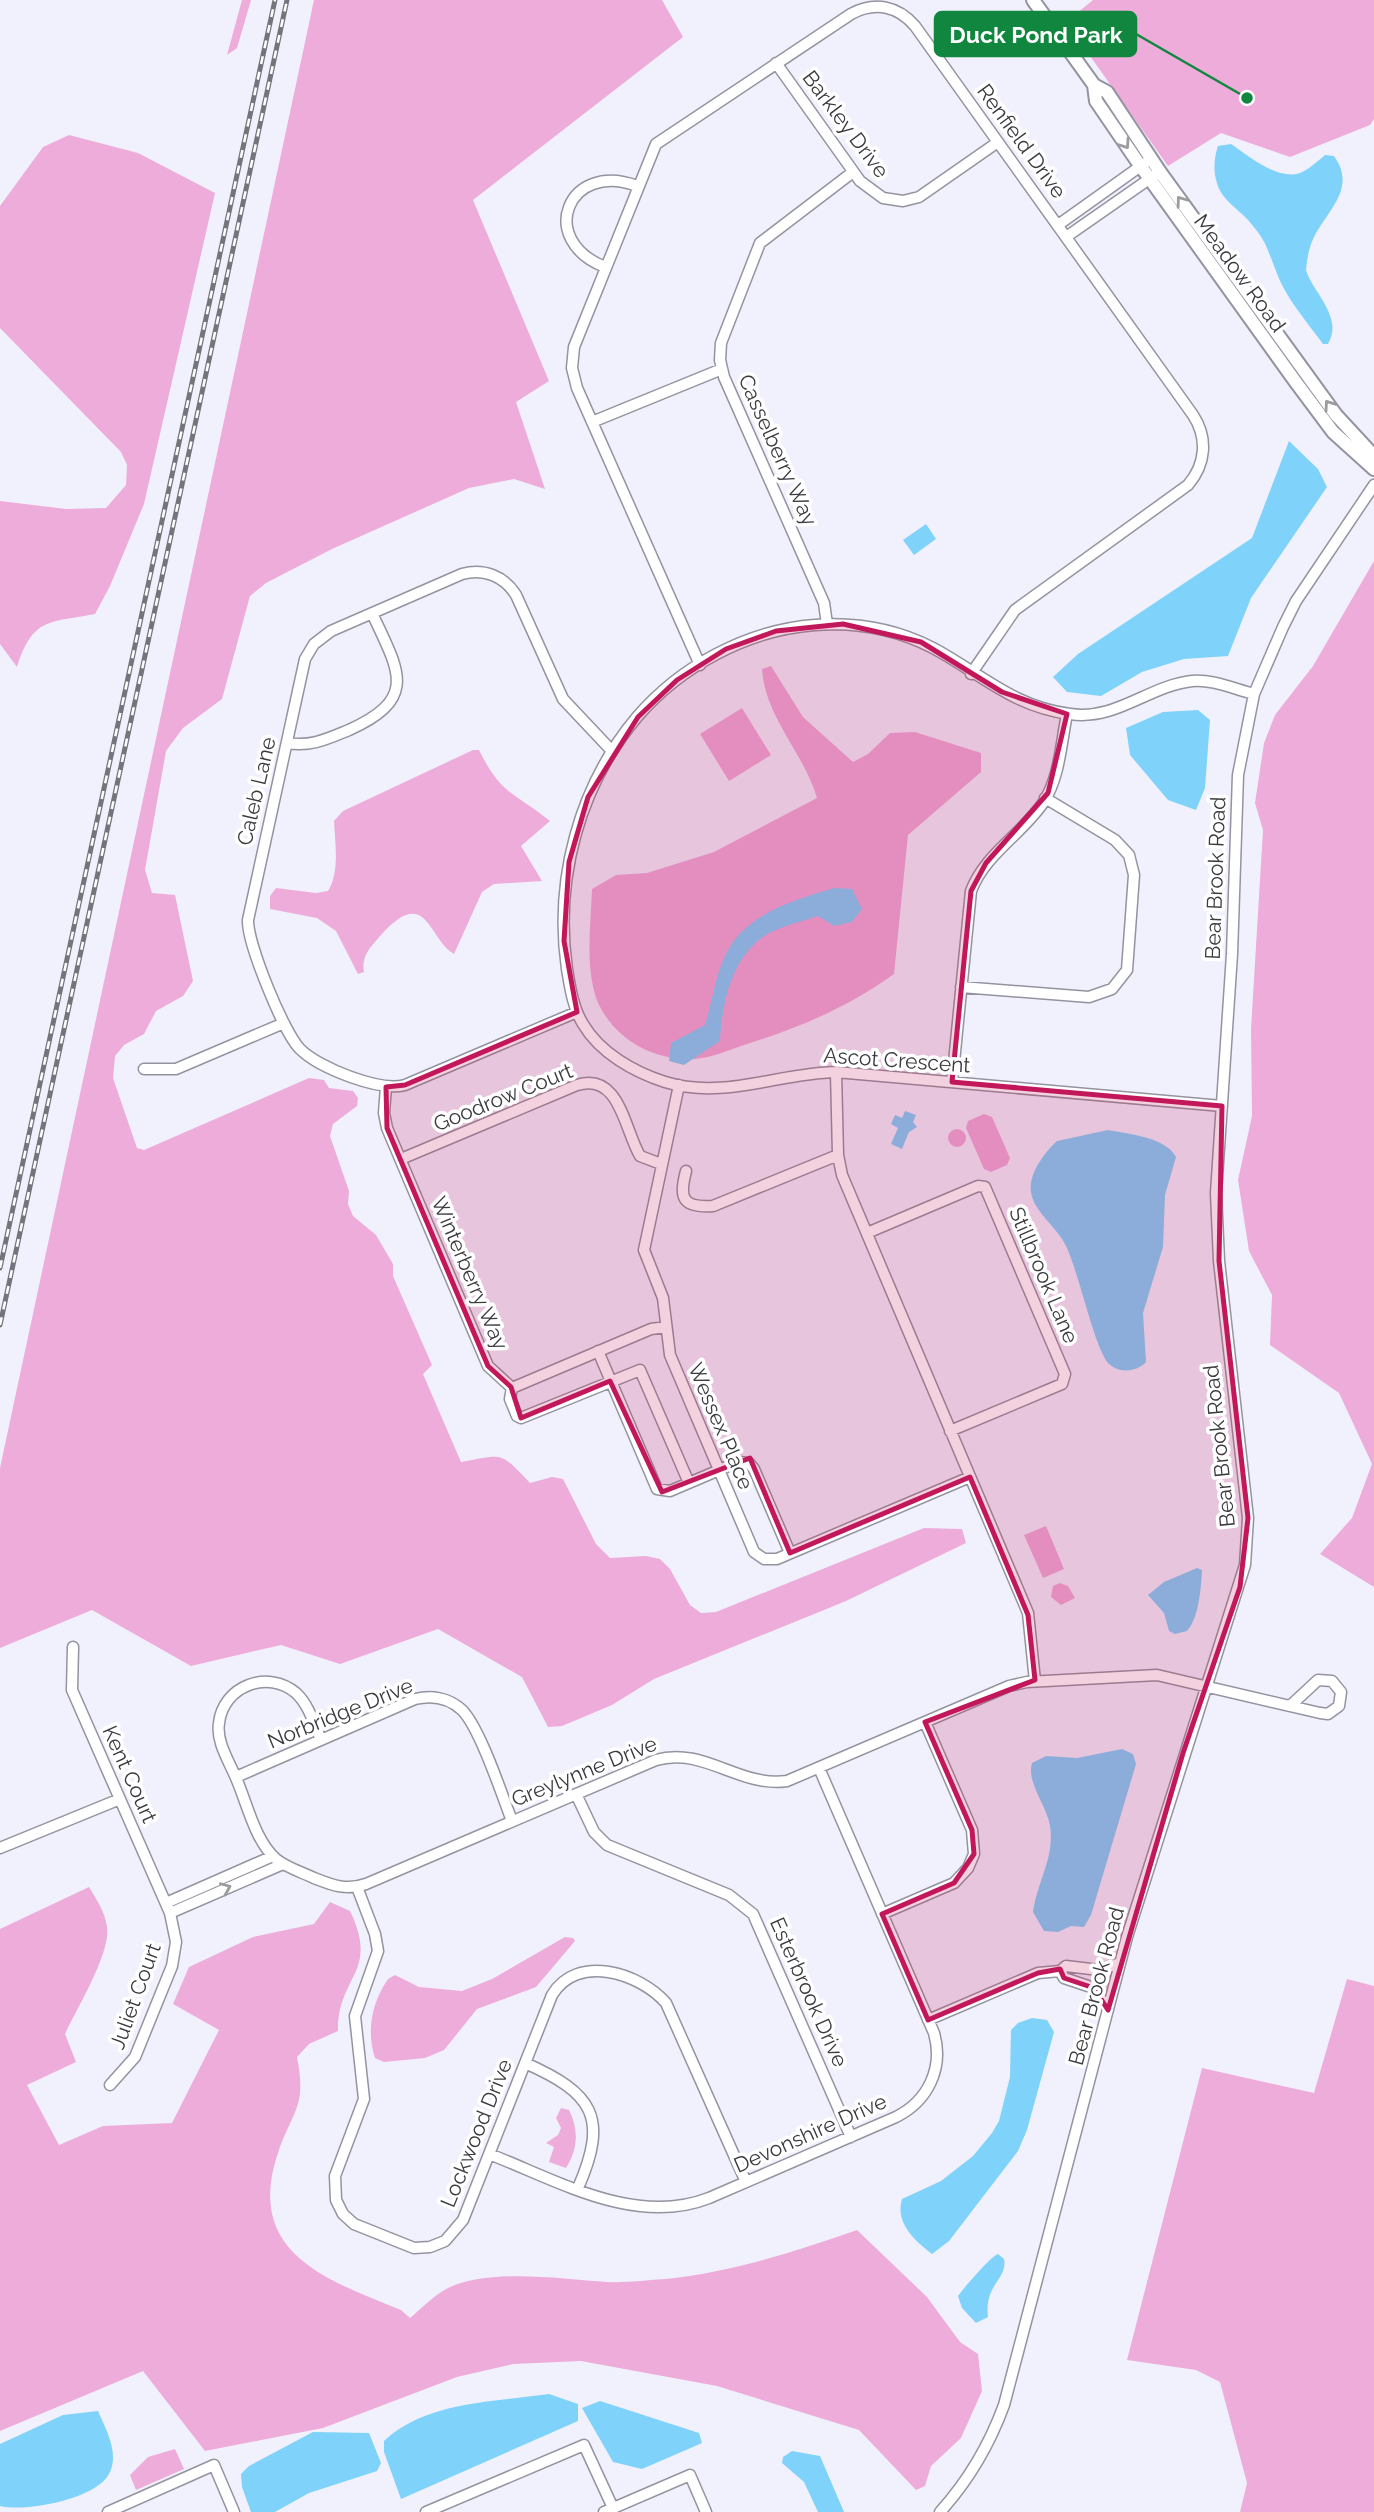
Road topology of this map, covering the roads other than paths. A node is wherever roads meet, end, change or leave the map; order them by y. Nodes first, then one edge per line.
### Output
1 (1033, 0) edge
2 (776, 63) junction
3 (998, 142) junction
4 (1145, 162) junction
5 (853, 172) junction
6 (1154, 176) junction
7 (637, 186) junction
8 (1058, 225) junction
9 (1066, 237) junction
10 (605, 267) junction
11 (722, 369) junction
12 (592, 422) junction
13 (1374, 456) edge
14 (1374, 469) edge
15 (1374, 485) edge
16 (372, 613) junction
17 (827, 624) junction
18 (700, 664) junction
19 (971, 674) junction
20 (1254, 694) junction
21 (1067, 714) junction
22 (287, 743) junction
23 (612, 751) junction
24 (1045, 798) junction
25 (961, 987) junction
26 (577, 1012) junction
27 (284, 1023) junction
28 (144, 1069) dead end
29 (836, 1072) junction
30 (952, 1082) junction
31 (679, 1085) junction
32 (386, 1087) junction
33 (1222, 1106) junction
34 (838, 1155) junction
35 (401, 1160) junction
36 (661, 1164) junction
37 (686, 1171) dead end
38 (867, 1233) junction
39 (666, 1327) junction
40 (598, 1351) junction
41 (610, 1381) junction
42 (512, 1388) junction
43 (950, 1431) junction
44 (719, 1471) junction
45 (970, 1477) junction
46 (689, 1483) junction
47 (790, 1553) junction
48 (72, 1647) dead end
49 (1035, 1681) junction
50 (1204, 1688) junction
51 (1290, 1706) junction
52 (925, 1722) junction
53 (321, 1740) junction
54 (819, 1768) junction
55 (236, 1777) junction
56 (576, 1794) junction
57 (120, 1799) junction
58 (512, 1821) junction
59 (0, 1849) edge
60 (273, 1856) junction
61 (283, 1864) junction
62 (357, 1887) junction
63 (168, 1908) junction
64 (882, 1914) junction
65 (1121, 1963) junction
66 (1060, 1971) junction
67 (1108, 2010) junction
68 (928, 2020) junction
69 (525, 2063) junction
70 (110, 2085) dead end
71 (851, 2137) junction
72 (489, 2154) junction
73 (746, 2182) junction
74 (578, 2188) junction
75 (609, 2510) edge
76 (108, 2512) edge
77 (234, 2512) edge
78 (426, 2512) edge
79 (706, 2512) edge
80 (940, 2512) edge

1 - 4 street, Meadow Road
2 - 3 street, Renfield Drive
2 - 5 street, Barkley Drive
2 - 7 street, Renfield Drive
3 - 5 street, Barkley Drive
3 - 8 street, Renfield Drive
4 - 6 street, Meadow Road
4 - 8 street
5 - 11 street, Casselberry Way
6 - 9 street
13 -> 6 street, Meadow Road
6 - 14 street, Meadow Road
7 - 10 street, Renfield Drive
7 - 10 street
8 - 9 street, Renfield Drive
9 - 19 street, Renfield Drive
10 - 12 street, Renfield Drive
11 - 12 street
11 - 17 street, Casselberry Way
12 - 18 street, Renfield Drive
15 - 20 street, Bear Brook Road
16 - 22 street, Caleb Lane
16 - 22 street
16 - 23 street, Caleb Lane
17 - 18 street, Ascot Crescent
17 - 19 street, Ascot Crescent
18 - 23 street, Ascot Crescent
19 - 21 street, Ascot Crescent
20 - 21 street, Ascot Crescent
20 - 33 street, Bear Brook Road
21 - 24 street
22 - 27 street, Caleb Lane
23 - 26 street, Ascot Crescent
24 - 25 street
24 - 25 street
25 - 30 street
26 - 31 street, Ascot Crescent
26 - 32 street
27 - 28 street
27 - 32 street, Caleb Lane
29 - 30 street, Ascot Crescent
29 - 31 street, Ascot Crescent
29 - 34 street
30 - 33 street, Ascot Crescent
31 - 36 street, Wessex Place
32 - 35 street, Winterberry Way
33 - 50 street, Bear Brook Road
34 - 37 street
34 - 38 street
35 - 36 street, Goodrow Court
35 - 42 street, Winterberry Way
36 - 39 street, Wessex Place
38 - 43 street
38 - 43 street, Stillbrook Lane
39 - 40 street
39 - 44 street, Wessex Place
40 - 41 street
40 - 42 street
41 - 42 street
41 - 46 street
41 - 46 street
43 - 45 street
44 - 46 street
44 - 47 street, Wessex Place
44 - 47 street
45 - 47 street, Wessex Place
45 - 49 street
48 - 57 street, Kent Court
49 - 50 street, Greylynne Drive
49 - 52 street, Greylynne Drive
50 - 51 street, Greylynne Drive
50 - 65 street, Bear Brook Road
51 - 51 street, Greylynne Drive
52 - 54 street, Greylynne Drive
52 - 64 street
53 - 55 street, Norbridge Drive
53 - 55 street
53 - 58 street, Norbridge Drive
54 - 56 street, Greylynne Drive
54 - 64 street, Devonshire Drive
55 - 60 street
56 - 58 street, Greylynne Drive
56 - 71 street, Esterbrook Drive
57 - 59 street
57 - 63 street, Kent Court
58 - 62 street, Greylynne Drive
60 - 61 street
60 - 63 street
61 - 62 street
63 -> 61 street
62 - 72 street, Lockwood Drive
63 - 70 street, Juliet Court
64 - 68 street, Devonshire Drive
65 - 66 street
65 - 67 street, Bear Brook Road
66 - 67 street
66 - 68 street
67 - 80 street, Bear Brook Road
68 - 71 street, Devonshire Drive
69 - 72 street, Lockwood Drive
69 - 73 street, Lockwood Drive
69 - 74 street
71 - 73 street, Devonshire Drive
72 - 74 street, Devonshire Drive
73 - 74 street, Devonshire Drive
75 - 78 street
75 - 79 street
76 - 77 street

